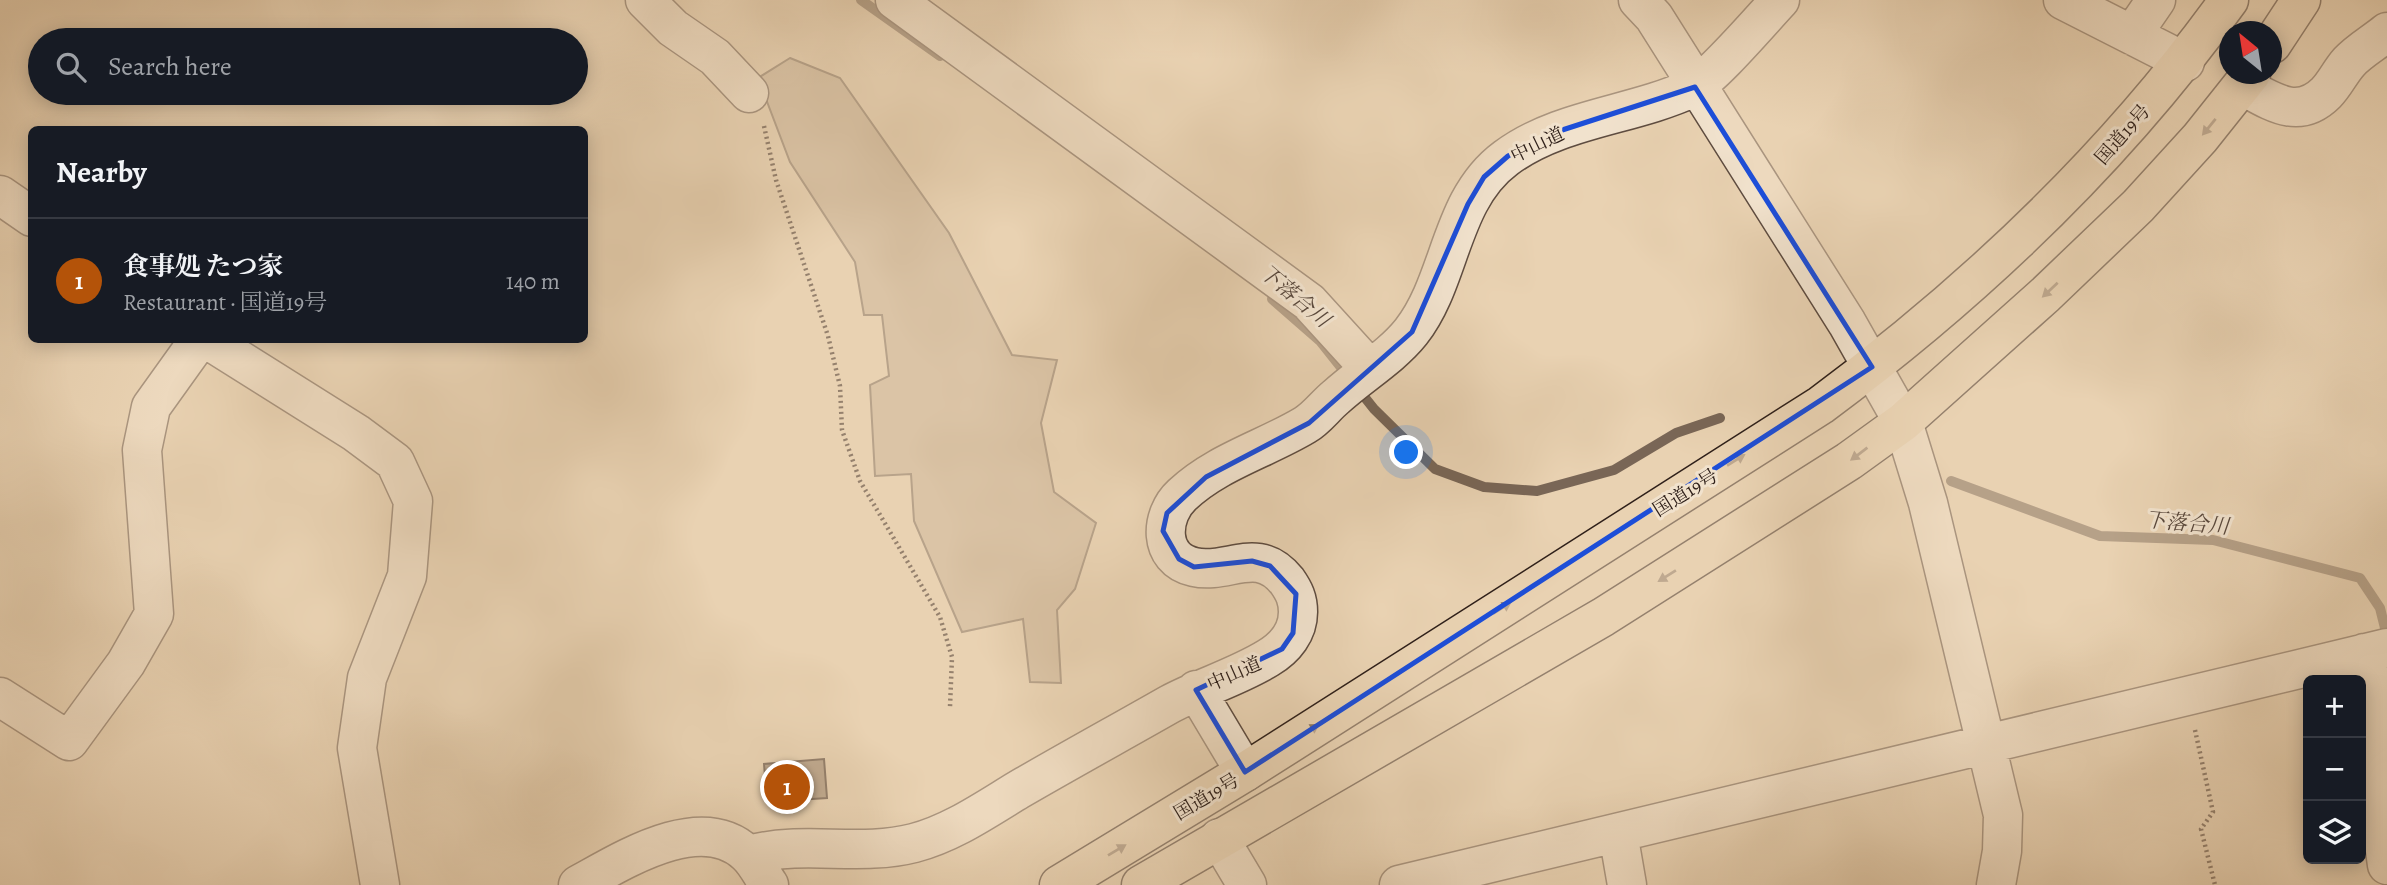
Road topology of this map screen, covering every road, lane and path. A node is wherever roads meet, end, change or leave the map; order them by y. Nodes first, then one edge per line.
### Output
1 (645, 0) edge
2 (895, 0) edge
3 (1638, 0) edge
4 (1780, 0) edge
5 (2063, 0) edge
6 (2156, 0) edge
7 (2230, 0) edge
8 (2301, 0) edge
9 (2282, 29) edge
10 (2387, 32) edge
11 (2132, 35) junction
12 (2185, 62) junction
13 (2244, 84) edge
14 (2252, 84) edge
15 (1695, 87) junction
16 (749, 93) joint
17 (0, 195) edge
18 (28, 214) edge
19 (197, 343) edge
20 (213, 343) edge
21 (1872, 367) junction
22 (1370, 369) junction
23 (1903, 422) junction
24 (2375, 650) edge
25 (1196, 690) junction
26 (2188, 695) junction
27 (0, 697) edge
28 (950, 707) dead end
29 (1988, 743) junction
30 (1245, 772) junction
31 (1618, 834) junction
32 (1219, 838) junction
33 (2387, 865) edge
34 (759, 870) edge
35 (380, 885) edge
36 (578, 885) edge
37 (1059, 885) edge
38 (1141, 885) edge
39 (1247, 885) edge
40 (1399, 885) edge
41 (1627, 885) edge
42 (1996, 885) edge
43 (2215, 885) edge

1 - 16 street
2 - 22 street
3 - 15 street
4 - 15 street, 中山道
5 - 11 street
6 - 11 street
7 - 12 highway, 国道19号
8 - 9 highway
10 - 14 street
11 - 12 street
12 - 21 highway, 国道19号
13 -> 23 highway
15 - 21 street
15 - 22 street, 中山道
16 - 28 path
17 - 18 street
19 - 27 street
20 - 35 street
21 - 23 street
30 -> 21 highway, 国道19号
22 - 25 street, 中山道
23 - 29 street
23 -> 32 highway
24 - 26 street
24 - 33 street
25 - 30 street
25 - 34 street, 中山道
26 - 29 street
26 - 43 path
29 - 31 street
29 - 42 street
37 -> 30 highway, 国道19号
31 - 40 street
31 - 41 street
32 - 38 highway
32 - 39 street
34 - 36 street

